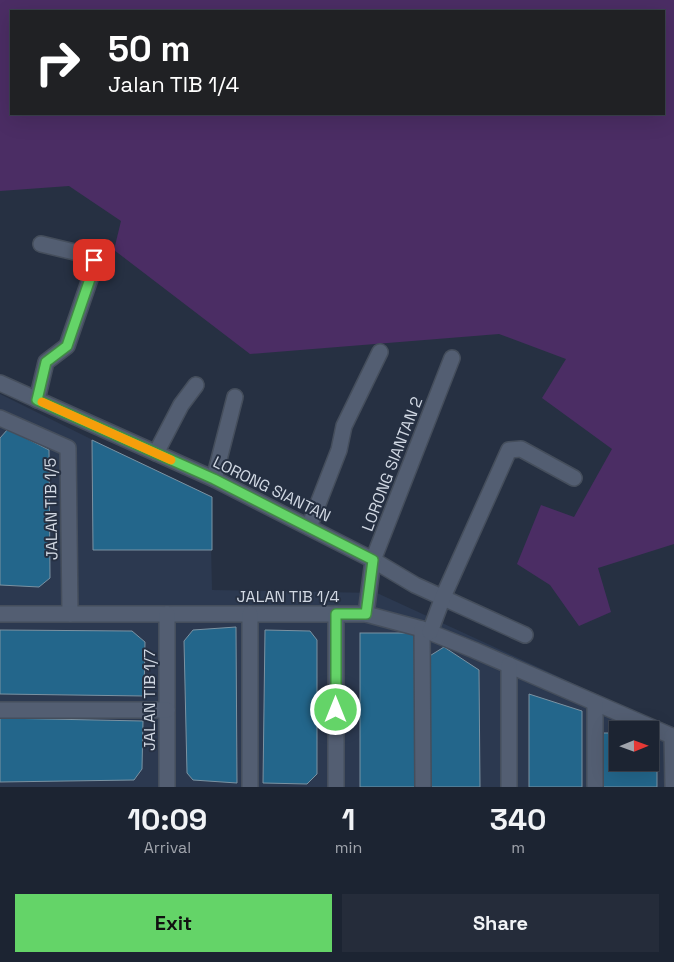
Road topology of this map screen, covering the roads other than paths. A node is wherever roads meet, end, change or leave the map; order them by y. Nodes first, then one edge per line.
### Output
1 (41, 244) dead end
2 (380, 352) dead end
3 (452, 358) dead end
4 (0, 383) edge
5 (196, 385) dead end
6 (235, 397) dead end
7 (37, 400) junction
8 (0, 418) edge
9 (156, 453) junction
10 (574, 478) dead end
11 (214, 479) junction
12 (310, 527) junction
13 (373, 560) junction
14 (443, 597) junction
15 (0, 614) edge
16 (70, 614) junction
17 (167, 614) junction
18 (250, 614) junction
19 (336, 614) junction
20 (366, 614) junction
21 (426, 631) junction
22 (525, 635) dead end
23 (509, 665) junction
24 (595, 703) junction
25 (0, 710) edge
26 (167, 710) junction
27 (673, 736) edge
28 (167, 787) edge
29 (250, 787) edge
30 (336, 787) edge
31 (423, 787) edge
32 (509, 787) edge
33 (595, 787) edge
34 (673, 787) edge

1 - 7 street
2 - 12 street
3 - 13 street, LORONG SIANTAN 2
4 - 7 street, LORONG SIANTAN
5 - 9 street
6 - 11 street
7 - 9 street, LORONG SIANTAN
8 - 16 street, JALAN TIB 1/5
9 - 11 street, LORONG SIANTAN
10 - 14 street
11 - 12 street, LORONG SIANTAN
12 - 13 street, LORONG SIANTAN
13 - 14 street, LORONG SIANTAN
13 - 20 street, LORONG SIANTAN 2
14 - 21 street
14 - 22 street, LORONG SIANTAN
15 - 16 street, JALAN TIB 1/4
16 - 17 street, JALAN TIB 1/4
17 - 18 street, JALAN TIB 1/4
17 - 26 street, JALAN TIB 1/7
18 - 19 street, JALAN TIB 1/4
18 - 29 street
19 - 20 street, JALAN TIB 1/4
19 - 30 street
20 - 21 street, JALAN TIB 1/4
21 - 23 street, JALAN TIB 1/4
21 - 31 street
23 - 24 street, JALAN TIB 1/4
23 - 32 street
24 - 27 street, JALAN TIB 1/4
24 - 33 street
25 - 26 street
26 - 28 street, JALAN TIB 1/7
27 - 34 street

